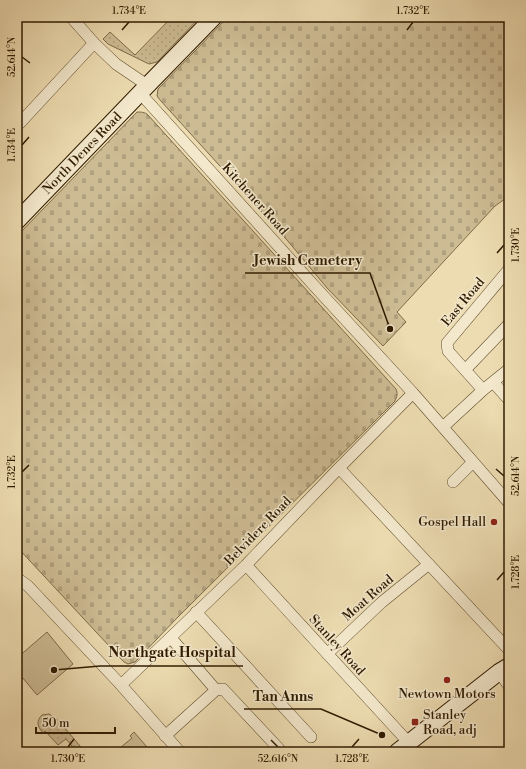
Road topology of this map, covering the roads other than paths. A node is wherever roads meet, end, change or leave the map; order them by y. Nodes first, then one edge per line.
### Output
1 (71, 17) edge
2 (214, 17) edge
3 (94, 43) junction
4 (143, 89) junction
5 (20, 123) dead end
6 (17, 221) edge
7 (509, 269) edge
8 (509, 324) edge
9 (509, 369) edge
10 (464, 370) junction
11 (493, 382) junction
12 (483, 390) junction
13 (413, 393) junction
14 (509, 400) edge
15 (443, 426) junction
16 (473, 462) junction
17 (339, 468) junction
18 (452, 482) dead end
19 (509, 503) edge
20 (429, 564) junction
21 (246, 565) junction
22 (17, 578) edge
23 (196, 612) junction
24 (171, 638) junction
25 (509, 650) edge
26 (327, 654) junction
27 (504, 669) edge
28 (121, 685) junction
29 (509, 686) edge
30 (216, 690) junction
31 (165, 736) junction
32 (311, 738) dead end
33 (403, 748) edge
34 (180, 752) edge
35 (282, 752) edge

1 - 3 street, Kitchener Road
2 - 4 street, North Denes Road
3 - 4 street, Kitchener Road
3 - 5 street
4 - 6 street, North Denes Road
4 - 13 street, Kitchener Road
7 - 10 street, East Road
8 - 10 street
9 - 11 street
10 - 12 street, East Road
11 - 12 street
11 - 14 street
12 - 15 street
13 - 15 street, Kitchener Road
13 - 17 street, Belvidere Road
15 - 16 street, Kitchener Road
16 - 18 street
16 - 19 street, Kitchener Road
17 - 20 street
17 - 21 street, Belvidere Road
20 - 25 street
20 - 26 street, Moat Road
21 - 23 street, Belvidere Road
21 - 26 street, Stanley Road
22 - 28 street
23 - 24 street, Belvidere Road
23 - 32 street
24 - 28 street, Belvidere Road
24 - 30 street
26 - 33 street, Stanley Road
27 - 29 street
27 - 33 street
28 - 31 street
30 - 31 street
30 - 35 street
31 - 34 street

